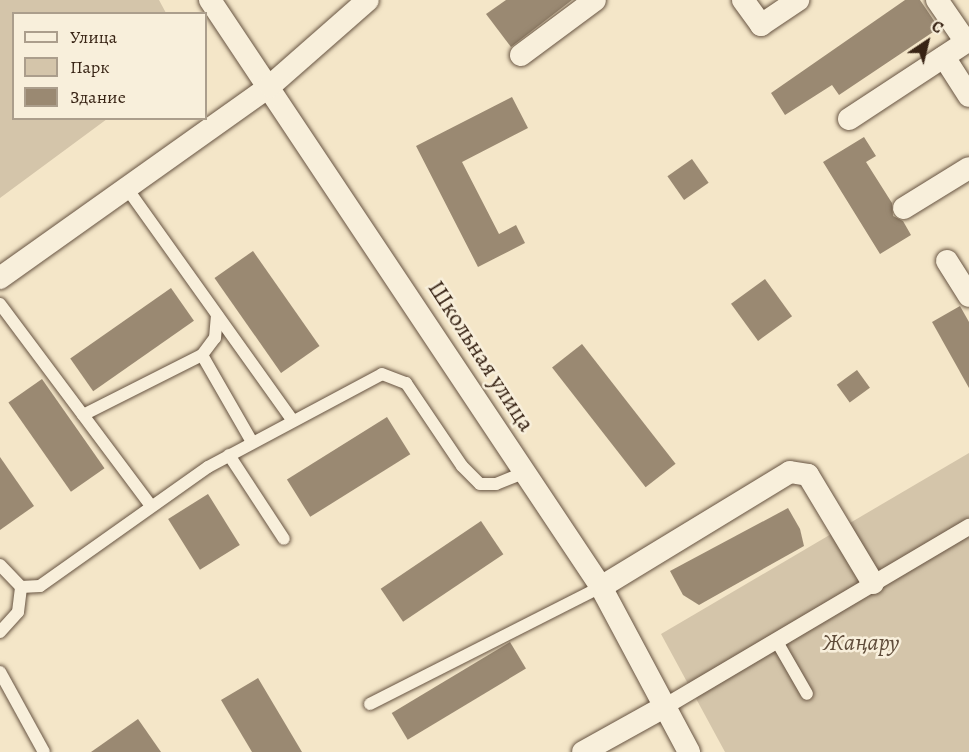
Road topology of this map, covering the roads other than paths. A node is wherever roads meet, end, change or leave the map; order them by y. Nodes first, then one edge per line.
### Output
1 (210, 0) edge
2 (368, 0) edge
3 (595, 0) edge
4 (743, 0) edge
5 (798, 0) edge
6 (937, 0) edge
7 (521, 55) dead end
8 (944, 57) junction
9 (270, 86) junction
10 (969, 96) edge
11 (849, 119) dead end
12 (969, 168) edge
13 (126, 187) junction
14 (904, 208) dead end
15 (947, 261) dead end
16 (0, 278) edge
17 (969, 296) edge
18 (0, 304) edge
19 (217, 315) junction
20 (202, 355) junction
21 (83, 415) junction
22 (292, 420) junction
23 (252, 442) junction
24 (229, 455) junction
25 (525, 472) junction
26 (151, 506) junction
27 (969, 527) edge
28 (284, 539) dead end
29 (0, 566) edge
30 (873, 583) junction
31 (601, 586) junction
32 (21, 588) junction
33 (0, 631) edge
34 (776, 640) junction
35 (0, 672) edge
36 (807, 694) dead end
37 (370, 704) dead end
38 (666, 706) junction
39 (44, 752) edge
40 (583, 752) edge
41 (689, 752) edge

1 - 9 street, Школьная улица
2 - 9 street
3 - 7 street
4 - 5 street
6 - 8 street
8 - 10 street
8 - 11 street
9 - 13 street
9 - 25 street, Школьная улица
12 - 14 street
13 - 16 street
13 - 19 lane
15 - 17 street
18 - 21 lane
19 - 20 lane
19 - 22 lane
20 - 21 lane
20 - 23 lane
21 - 26 lane
22 - 23 lane
22 - 25 lane
23 - 24 lane
24 - 26 lane
24 - 28 lane
25 - 31 street, Школьная улица
26 - 32 lane
27 - 30 street
29 - 32 lane
30 - 31 street
30 - 34 street
31 - 37 lane
31 - 38 street, Школьная улица
32 - 33 lane
34 - 36 lane
34 - 38 street
35 - 39 lane
38 - 40 street
38 - 41 street, Школьная улица

